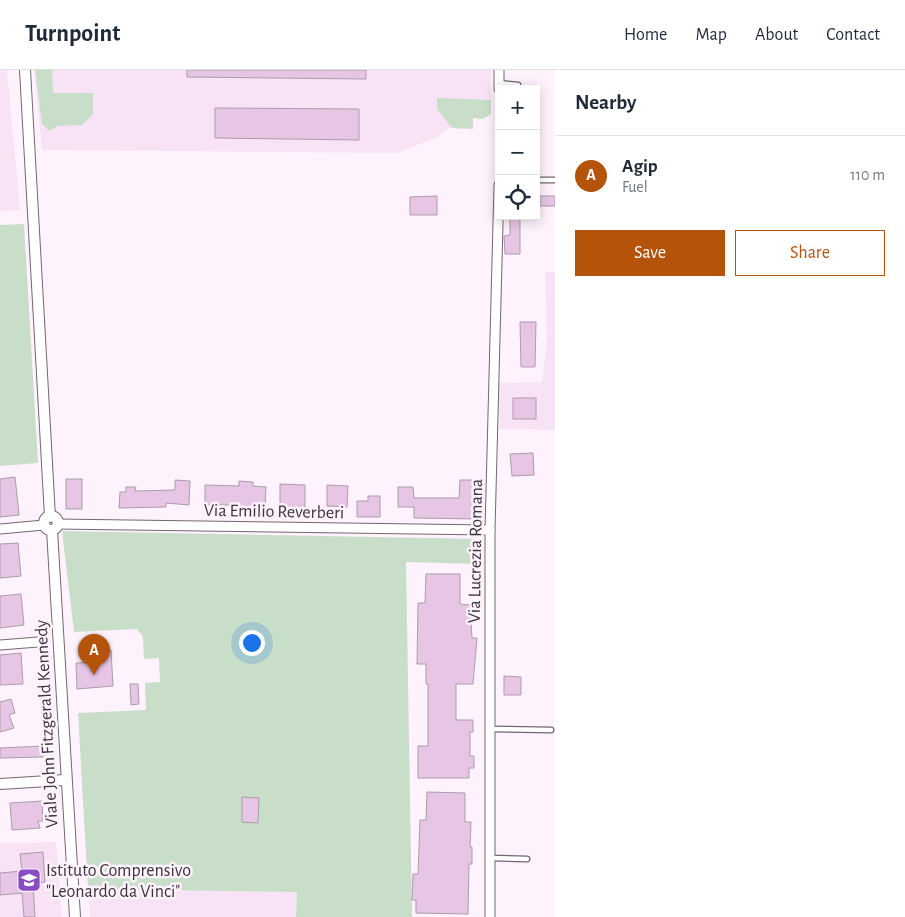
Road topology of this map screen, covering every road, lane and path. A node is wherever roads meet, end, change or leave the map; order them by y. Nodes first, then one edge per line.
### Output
1 (25, 70) edge
2 (499, 70) edge
3 (499, 85) edge
4 (540, 180) edge
5 (555, 180) edge
6 (498, 220) edge
7 (51, 524) junction
8 (0, 529) edge
9 (490, 530) junction
10 (38, 642) dead end
11 (0, 645) edge
12 (490, 730) junction
13 (551, 730) dead end
14 (65, 780) junction
15 (0, 784) edge
16 (490, 858) junction
17 (527, 859) dead end
18 (75, 917) edge
19 (490, 917) edge

1 - 7 street, Viale John Fitzgerald Kennedy
2 - 3 street
4 - 5 lane
6 - 9 street, Via Lucrezia Romana
7 - 8 street, Via Emilio Reverberi
7 - 9 street, Via Emilio Reverberi
7 - 14 street, Viale John Fitzgerald Kennedy
9 - 12 street, Via Lucrezia Romana
10 - 11 street
12 - 13 lane
12 - 16 street, Via Lucrezia Romana
14 - 15 street
14 - 18 street, Viale John Fitzgerald Kennedy
16 - 17 lane
16 - 19 street, Via Lucrezia Romana

